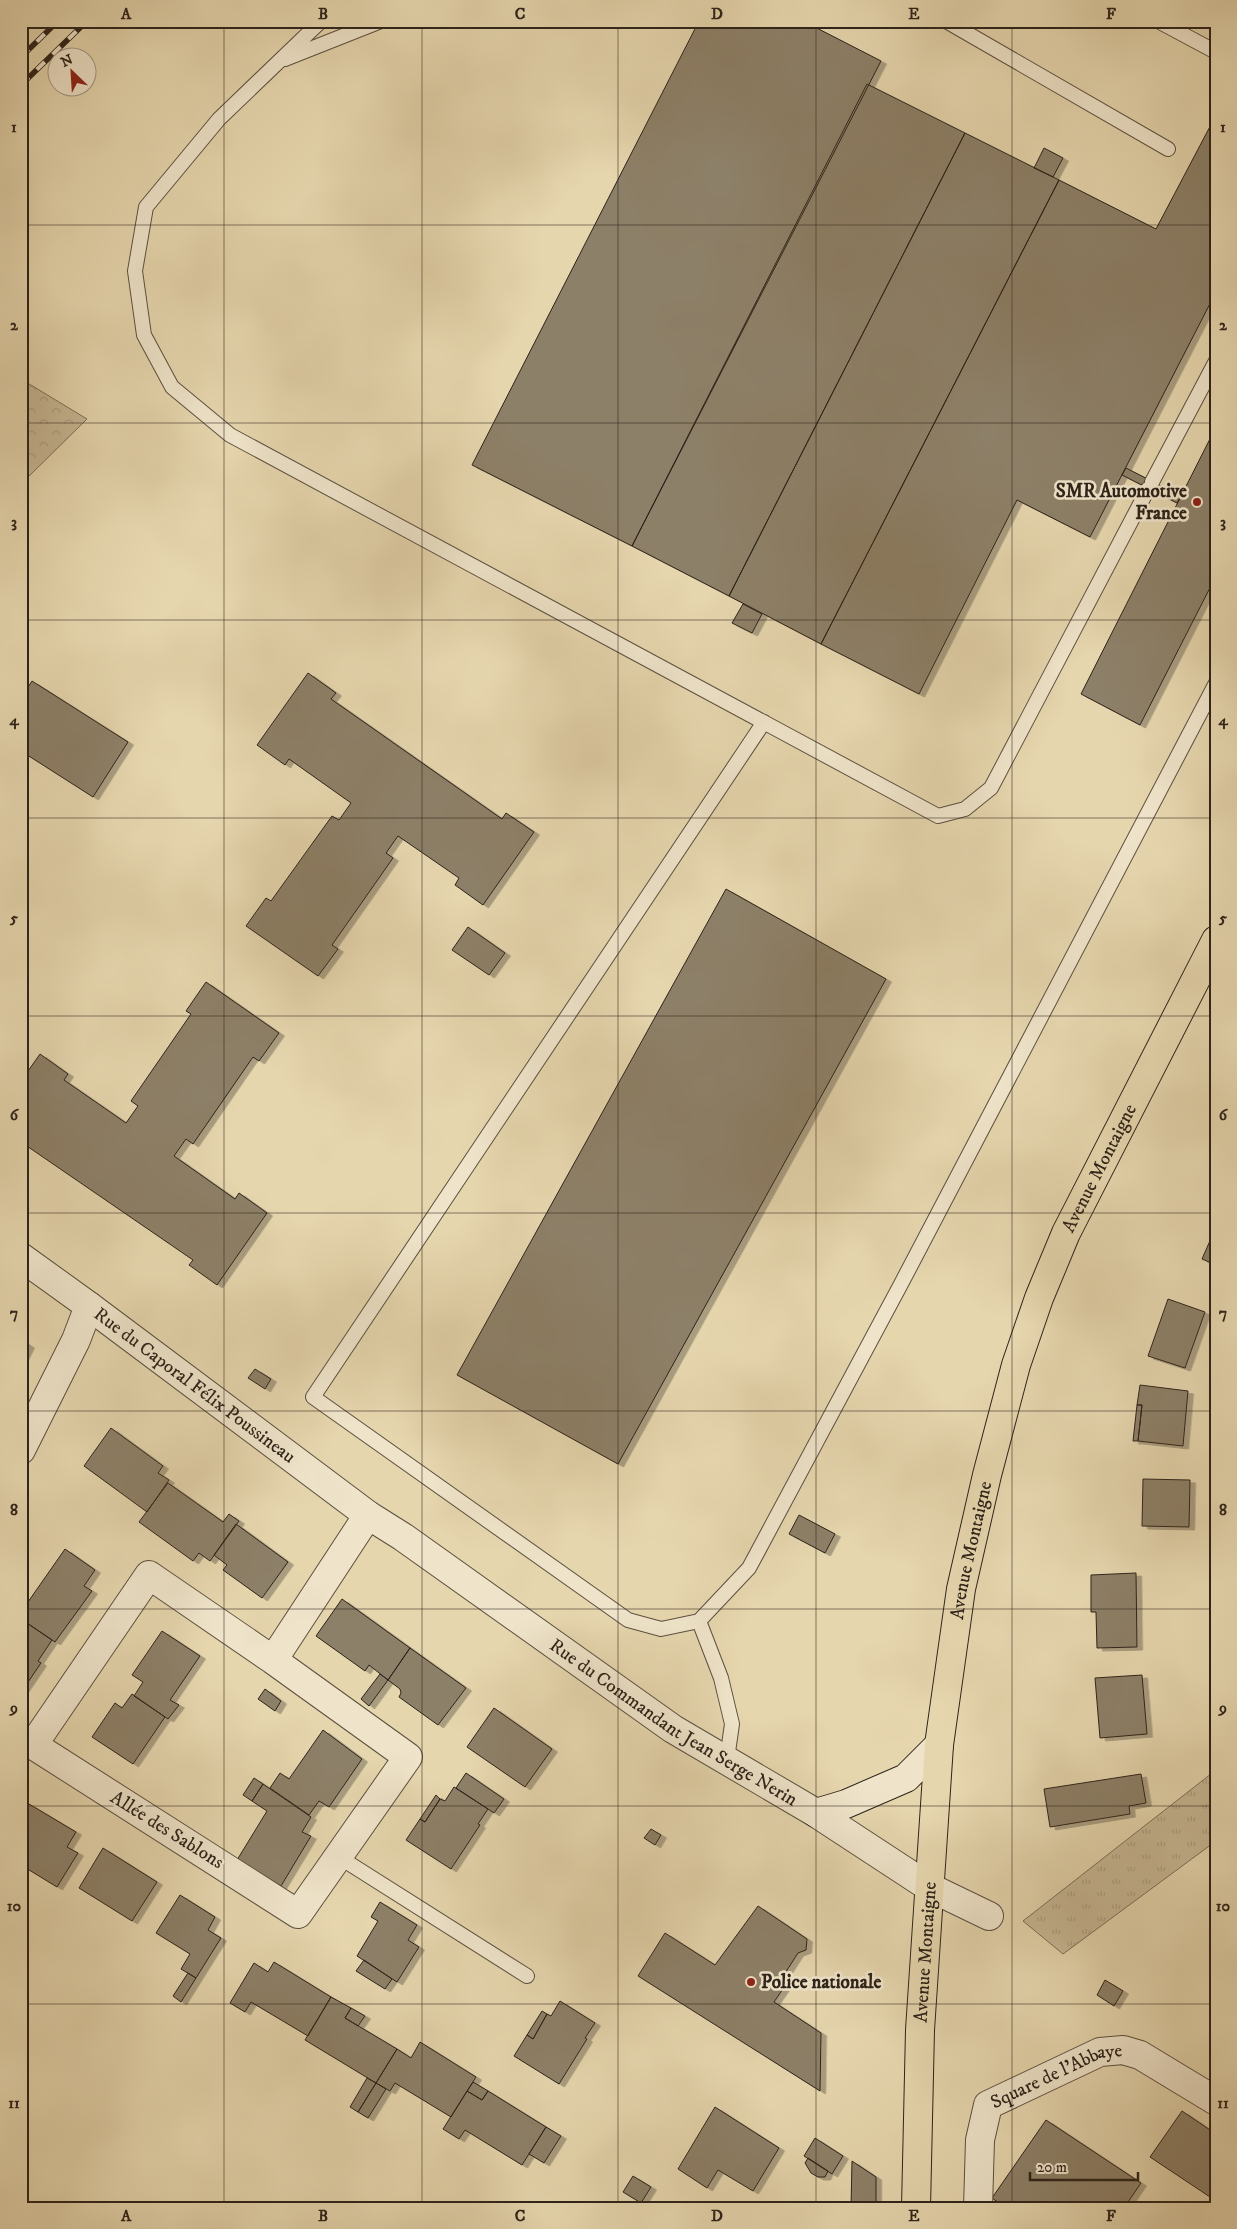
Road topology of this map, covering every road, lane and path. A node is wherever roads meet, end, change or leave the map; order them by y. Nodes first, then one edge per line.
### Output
1 (321, 21) edge
2 (381, 21) edge
3 (946, 21) edge
4 (1158, 21) edge
5 (1216, 52) edge
6 (280, 61) junction
7 (1168, 148) dead end
8 (1216, 361) edge
9 (1216, 683) edge
10 (764, 722) junction
11 (1216, 940) edge
12 (21, 1257) edge
13 (90, 1306) junction
14 (21, 1450) edge
15 (368, 1515) junction
16 (699, 1621) junction
17 (273, 1660) junction
18 (939, 1744) junction
19 (727, 1759) junction
20 (816, 1813) junction
21 (339, 1856) junction
22 (929, 1887) junction
23 (989, 1916) dead end
24 (527, 1976) dead end
25 (1216, 2101) edge
26 (916, 2208) edge
27 (978, 2208) edge

1 - 6 lane
2 - 6 lane
3 - 7 lane
4 - 5 lane
6 - 10 lane
8 - 10 lane
9 - 16 lane
10 - 16 lane
11 - 18 main road, Avenue Montaigne
12 - 13 street, Rue du Caporal Félix Poussineau
13 - 14 street
13 - 15 street, Rue du Caporal Félix Poussineau
15 - 17 street
15 - 19 street, Rue du Commandant Jean Serge Nerin
16 - 19 lane
17 - 21 street, Allée des Sablons
17 - 21 street, Allée des Sablons
18 - 20 street
18 - 22 main road, Avenue Montaigne
19 - 20 street, Rue du Commandant Jean Serge Nerin
20 - 22 street, Rue du Commandant Jean Serge Nerin
21 - 24 lane
22 - 23 street, Rue du Commandant Jean Serge Nerin
22 - 26 main road, Avenue Montaigne
25 - 27 street, Square de l'Abbaye

